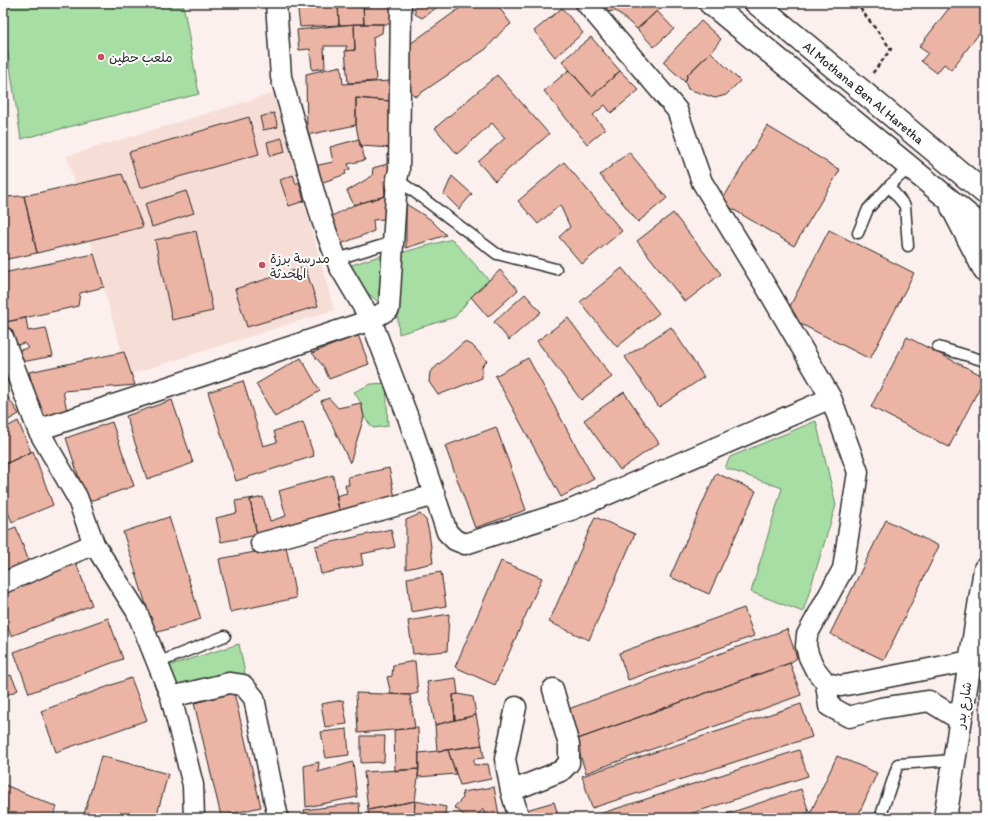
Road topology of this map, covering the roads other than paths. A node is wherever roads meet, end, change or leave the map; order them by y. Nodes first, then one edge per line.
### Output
1 (276, 3) edge
2 (401, 3) edge
3 (586, 3) edge
4 (710, 3) edge
5 (756, 3) edge
6 (910, 167) junction
7 (397, 179) junction
8 (981, 183) edge
9 (889, 186) junction
10 (946, 197) junction
11 (985, 230) edge
12 (858, 233) dead end
13 (393, 242) junction
14 (908, 246) dead end
15 (336, 259) junction
16 (556, 268) dead end
17 (985, 271) edge
18 (371, 320) junction
19 (3, 337) edge
20 (938, 347) dead end
21 (985, 361) edge
22 (831, 398) junction
23 (38, 430) junction
24 (435, 495) junction
25 (261, 543) dead end
26 (94, 544) junction
27 (985, 569) edge
28 (3, 583) edge
29 (225, 636) dead end
30 (970, 661) junction
31 (157, 663) junction
32 (826, 683) junction
33 (553, 689) dead end
34 (171, 697) junction
35 (516, 706) dead end
36 (960, 720) junction
37 (954, 760) junction
38 (512, 791) junction
39 (194, 818) edge
40 (278, 818) edge
41 (519, 818) edge
42 (880, 818) edge
43 (945, 818) edge

1 - 15 street
2 - 7 street
3 - 22 street
4 - 6 main road
5 - 8 main road, Al Mothana Ben Al Haretha
6 - 9 lane
6 - 10 main road
7 - 13 street
7 - 16 lane
9 - 12 lane
9 - 14 lane
10 - 11 main road
10 - 17 main road
13 - 15 lane
13 - 18 street
15 - 18 street
18 - 23 street
18 - 24 street
19 - 23 street
20 - 21 lane
22 - 24 street
22 - 32 street
23 - 26 street
24 - 25 street
26 - 28 street
26 - 31 street
27 - 30 main road, شارع بدر
29 - 31 lane
30 - 32 street
30 - 36 main road, شارع بدر
31 - 34 street
32 - 36 street
33 - 38 street
34 - 39 street
34 - 40 street
35 - 38 street
36 - 37 main road, شارع بدر
37 - 42 lane
37 - 43 main road, شارع بدر
38 - 41 street

